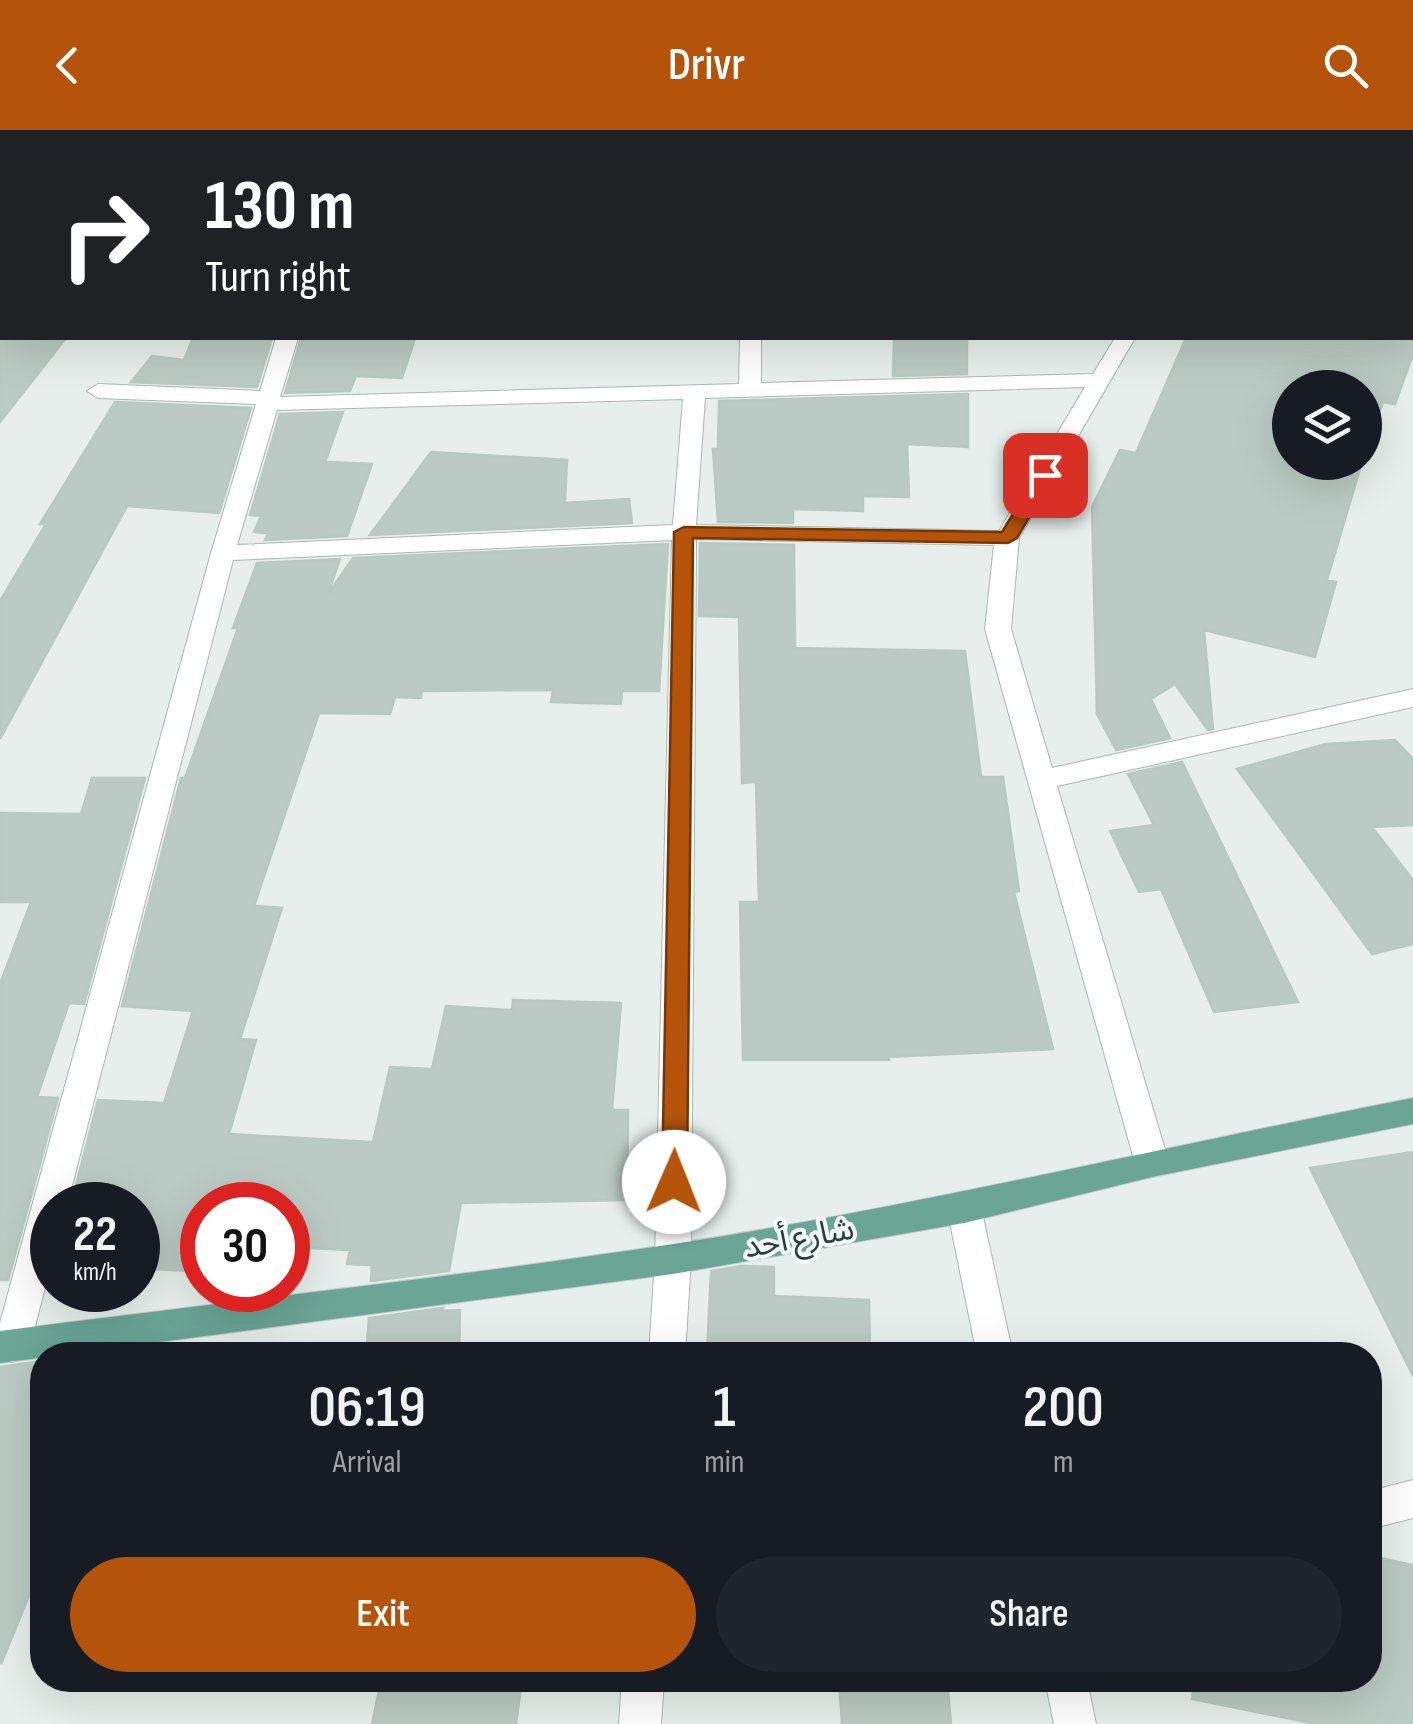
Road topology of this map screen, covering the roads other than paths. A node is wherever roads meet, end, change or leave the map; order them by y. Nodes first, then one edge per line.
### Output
1 (286, 340) edge
2 (750, 340) edge
3 (1124, 340) edge
4 (1102, 380) junction
5 (750, 391) junction
6 (98, 392) dead end
7 (694, 392) junction
8 (268, 401) junction
9 (684, 532) junction
10 (1008, 538) junction
11 (223, 553) junction
12 (1413, 698) edge
13 (1039, 780) junction
14 (1413, 1111) edge
15 (1152, 1163) junction
16 (964, 1208) junction
17 (674, 1259) junction
18 (37, 1342) edge
19 (667, 1342) edge
20 (992, 1342) edge
21 (6, 1346) edge
22 (1413, 1499) edge
23 (1382, 1507) edge
24 (643, 1692) edge
25 (1069, 1692) edge
26 (640, 1724) edge
27 (1076, 1724) edge

1 - 8 street
2 - 5 street
3 - 4 street
4 - 5 street
4 - 10 street
5 - 7 street
6 - 8 street
7 - 8 street
7 - 9 street
8 - 11 street
9 - 10 street
9 - 11 street
9 - 17 street
10 - 13 street
11 - 21 street
12 - 13 street
13 - 15 street
14 - 15 main road, شارع أحد
15 - 16 main road, شارع أحد
16 - 17 main road, شارع أحد
16 - 20 street
17 - 18 main road, شارع أحد
17 - 19 street
22 - 23 street
24 - 26 street
25 - 27 street

